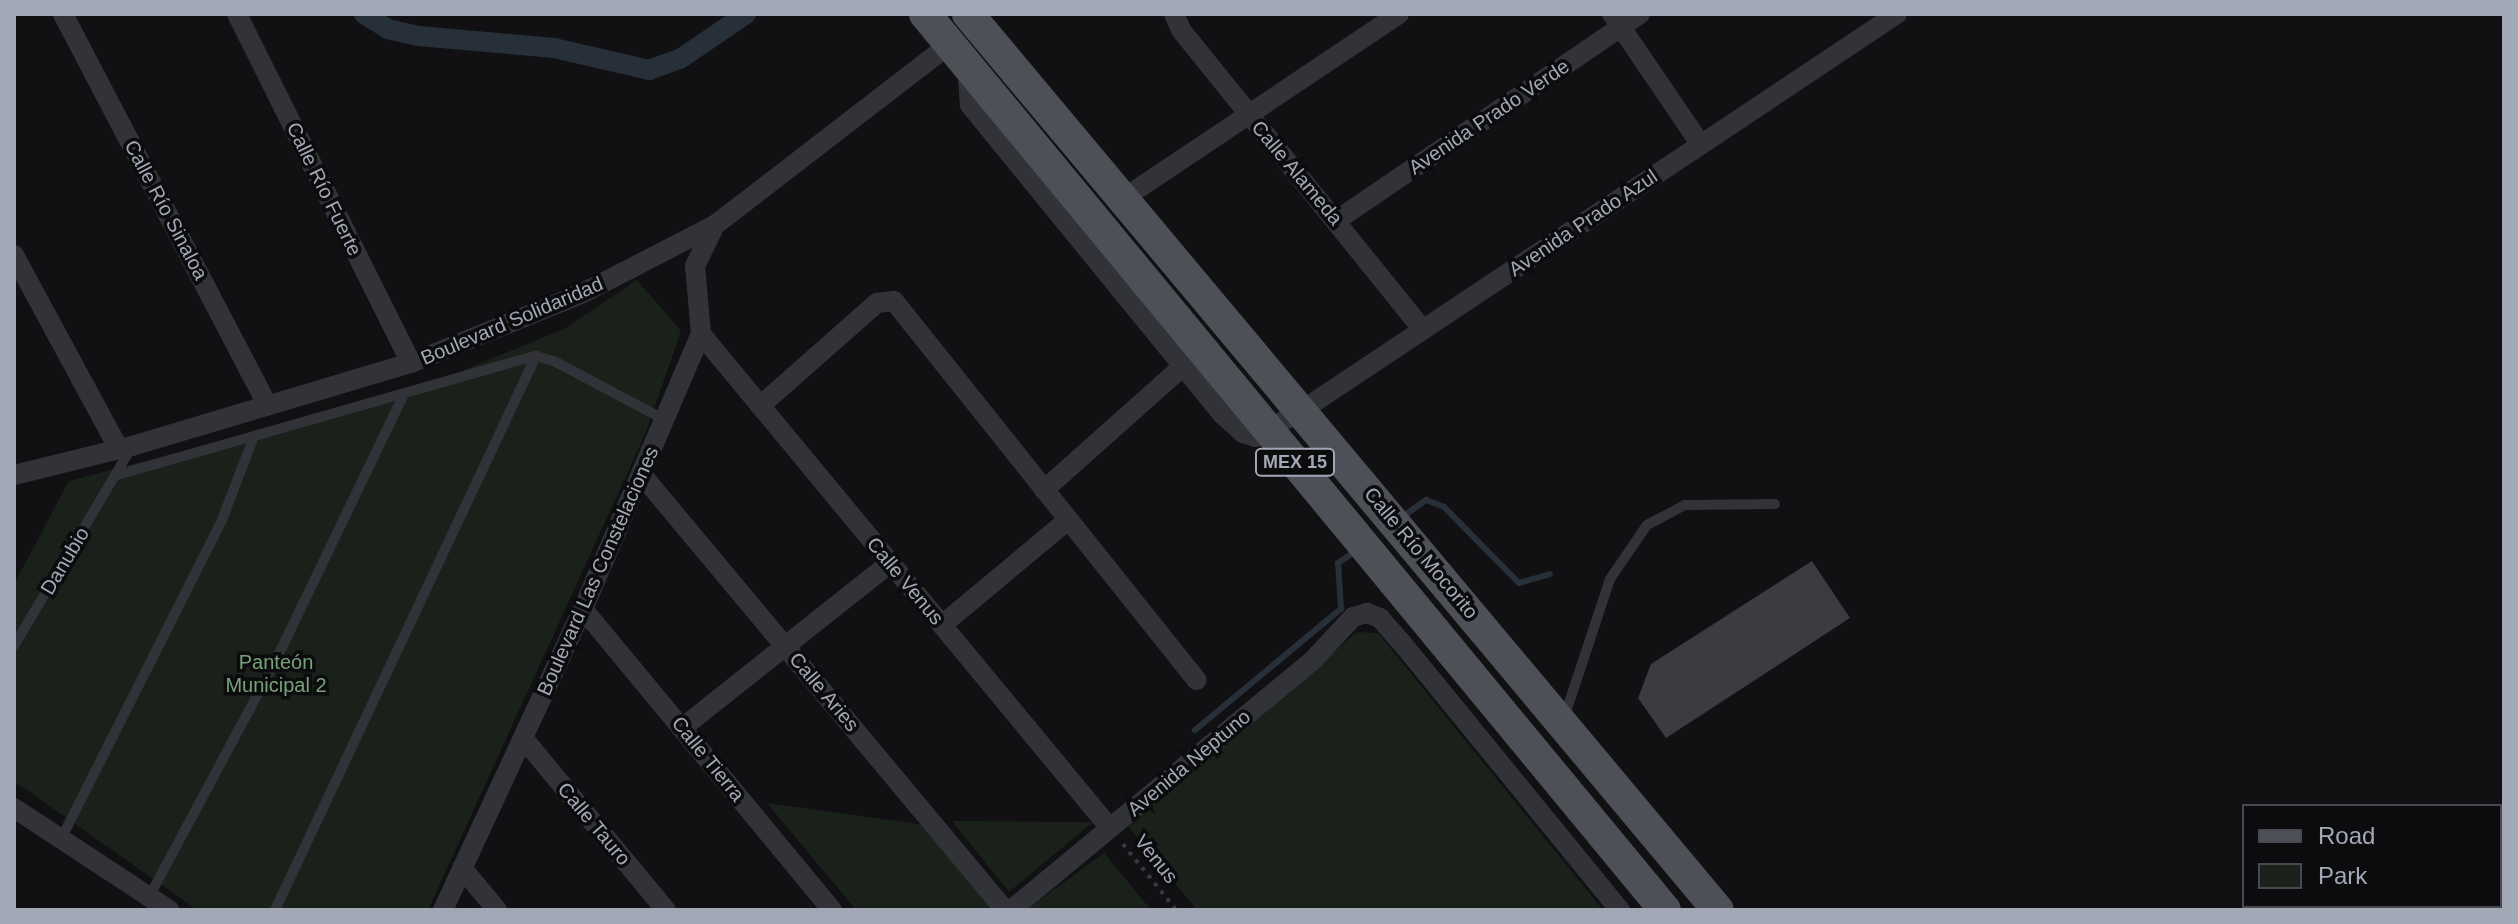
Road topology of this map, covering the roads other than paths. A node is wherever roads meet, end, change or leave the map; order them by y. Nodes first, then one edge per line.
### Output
1 (63, 14) edge
2 (237, 14) edge
3 (925, 14) edge
4 (1174, 14) edge
5 (1399, 14) edge
6 (1640, 14) edge
7 (1897, 14) edge
8 (975, 16) edge
9 (1617, 20) edge
10 (959, 54) junction
11 (1249, 115) junction
12 (1701, 145) junction
13 (1124, 198) junction
14 (1337, 220) junction
15 (715, 225) junction
16 (14, 255) edge
17 (1423, 330) junction
18 (701, 334) junction
19 (536, 356) junction
20 (411, 363) junction
21 (1183, 366) junction
22 (403, 396) junction
23 (268, 406) junction
24 (760, 406) junction
25 (1301, 411) junction
26 (665, 420) junction
27 (1270, 431) junction
28 (253, 439) junction
29 (126, 448) junction
30 (14, 475) edge
31 (117, 475) junction
32 (642, 475) junction
33 (1044, 490) junction
34 (1775, 504) dead end
35 (1068, 520) junction
36 (890, 563) junction
37 (583, 609) junction
38 (942, 625) junction
39 (783, 643) junction
40 (14, 646) edge
41 (1197, 680) dead end
42 (1562, 724) junction
43 (682, 728) junction
44 (523, 738) junction
45 (14, 808) edge
46 (1110, 828) junction
47 (61, 839) junction
48 (462, 868) junction
49 (149, 897) junction
50 (169, 910) edge
51 (275, 910) edge
52 (443, 910) edge
53 (497, 910) edge
54 (666, 910) edge
55 (832, 910) edge
56 (1008, 910) edge
57 (1620, 910) edge
58 (1665, 910) edge
59 (1718, 910) edge

1 - 23 street, Calle Río Sinaloa
2 - 20 street, Calle Río Fuerte
3 - 10 main road, Calle Río Mocorito / MEX 15
4 - 11 street, Calle Alameda
5 - 11 street
6 - 9 street, Avenida Prado Verde
7 - 12 street, Avenida Prado Azul
8 - 13 main road, Calle Río Mocorito / MEX 15
9 - 12 street
9 - 14 street, Avenida Prado Verde
10 - 15 street, Boulevard Solidaridad
10 - 21 street
10 - 27 main road, Calle Río Mocorito / MEX 15
11 - 13 street
11 - 14 street, Calle Alameda
12 - 17 street, Avenida Prado Azul
13 - 25 main road, Calle Río Mocorito / MEX 15
14 - 17 street, Calle Alameda
15 - 18 street, Boulevard Las Constelaciones
15 - 20 street, Boulevard Solidaridad
16 - 29 street
17 - 25 street, Avenida Prado Azul
18 - 24 street, Calle Venus
18 - 26 street, Boulevard Las Constelaciones
19 - 22 lane
19 - 26 lane
19 - 51 lane
20 - 23 street, Boulevard Solidaridad
21 - 27 street
21 - 33 street
22 - 28 lane
22 - 49 lane
23 - 29 street, Boulevard Solidaridad
24 - 33 street
24 - 36 street, Calle Venus
25 - 27 street, Avenida Prado Azul
25 - 42 main road, Calle Río Mocorito / MEX 15
26 - 32 street, Boulevard Las Constelaciones
27 - 58 main road, Calle Río Mocorito / MEX 15
28 - 31 lane
28 - 47 lane
29 - 30 street, Boulevard Solidaridad
29 - 31 lane, Danubio
31 - 40 lane, Danubio
32 - 37 street, Boulevard Las Constelaciones
32 - 39 street, Calle Aries
33 - 35 street
34 - 42 lane
35 - 38 street
35 - 41 street
36 - 38 street, Calle Venus
36 - 39 street
37 - 43 street, Calle Tierra
37 - 44 street, Boulevard Las Constelaciones
38 - 46 street, Calle Venus
39 - 43 street
39 - 56 street, Calle Aries
42 - 59 main road, Calle Río Mocorito / MEX 15
43 - 55 street, Calle Tierra
44 - 48 street, Boulevard Las Constelaciones
44 - 54 street, Calle Tauro
45 - 47 street
46 - 56 street, Avenida Neptuno
46 - 57 street, Avenida Neptuno
47 - 49 street
48 - 52 street, Boulevard Las Constelaciones
48 - 53 street
49 - 50 street

